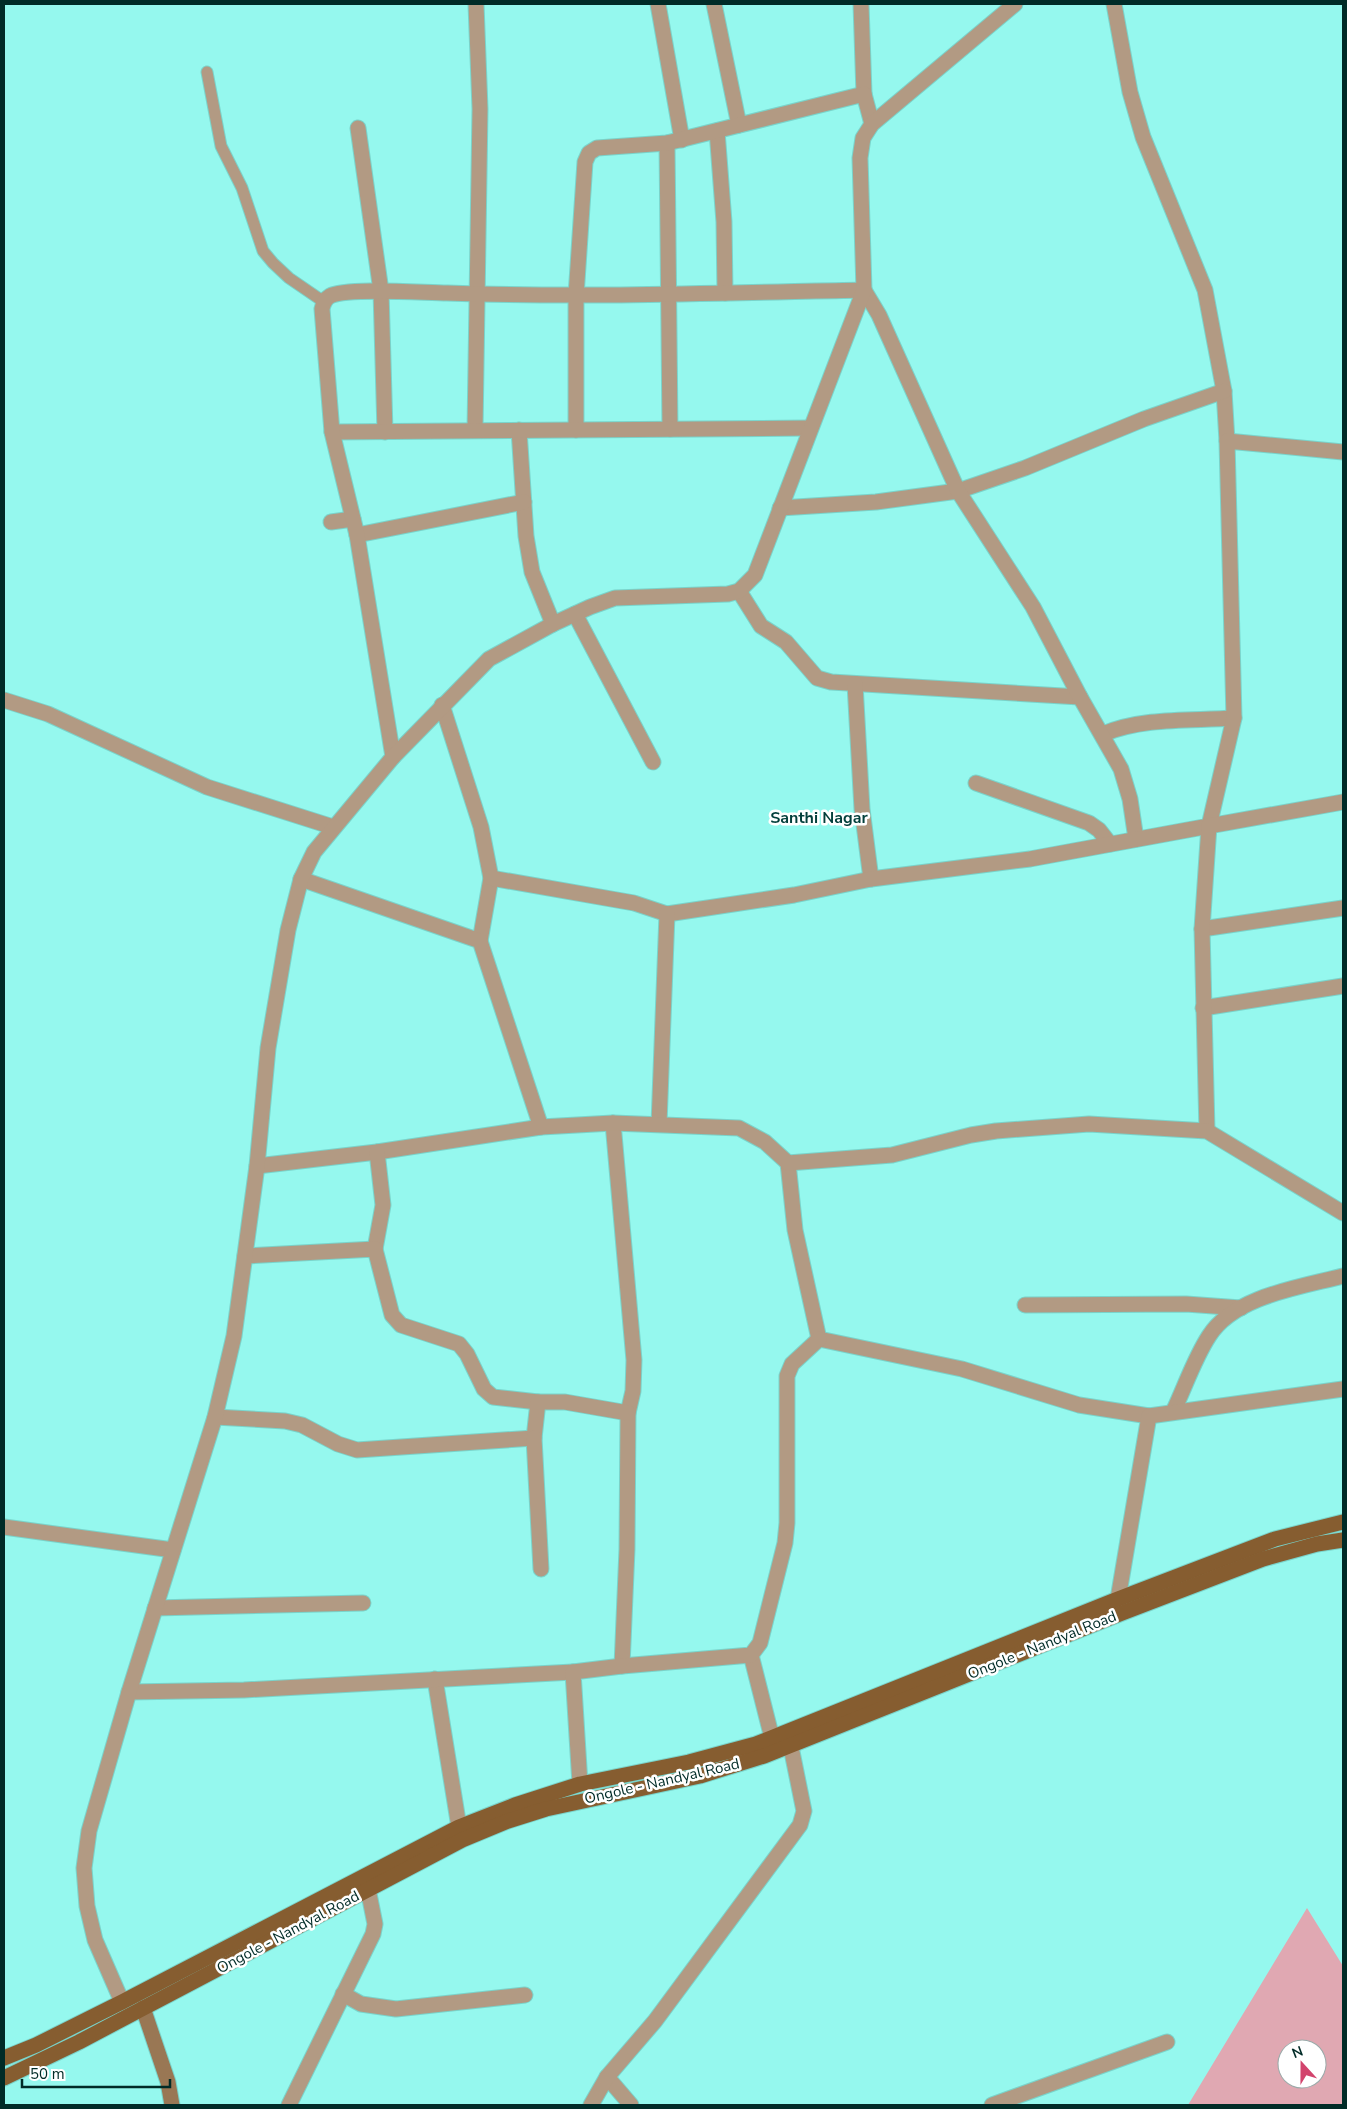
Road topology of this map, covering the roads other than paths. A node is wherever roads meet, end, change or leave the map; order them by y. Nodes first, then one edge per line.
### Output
1 (476, 4) edge
2 (658, 4) edge
3 (714, 4) edge
4 (861, 4) edge
5 (1015, 4) edge
6 (1114, 4) edge
7 (207, 72) dead end
8 (864, 94) junction
9 (872, 124) junction
10 (739, 125) junction
11 (358, 128) dead end
12 (717, 131) junction
13 (682, 140) junction
14 (667, 144) junction
15 (864, 290) junction
16 (381, 291) junction
17 (725, 293) junction
18 (478, 294) junction
19 (668, 295) junction
20 (576, 296) junction
21 (324, 302) junction
22 (1224, 391) junction
23 (810, 428) junction
24 (476, 430) junction
25 (519, 430) junction
26 (576, 430) junction
27 (670, 430) junction
28 (332, 432) junction
29 (385, 432) junction
30 (1227, 441) junction
31 (1343, 452) edge
32 (958, 491) junction
33 (524, 502) junction
34 (780, 508) junction
35 (353, 519) junction
36 (331, 522) dead end
37 (357, 535) junction
38 (739, 591) junction
39 (575, 614) junction
40 (553, 624) junction
41 (855, 684) junction
42 (1080, 696) junction
43 (4, 700) edge
44 (442, 705) junction
45 (1234, 718) junction
46 (1103, 734) junction
47 (392, 757) junction
48 (653, 762) dead end
49 (976, 783) dead end
50 (1343, 802) edge
51 (1209, 826) junction
52 (334, 827) junction
53 (1136, 838) junction
54 (1110, 844) junction
55 (492, 878) junction
56 (301, 879) junction
57 (871, 879) junction
58 (1343, 908) edge
59 (667, 914) junction
60 (1202, 929) junction
61 (480, 941) junction
62 (1343, 986) edge
63 (1203, 1008) junction
64 (613, 1123) junction
65 (659, 1124) junction
66 (542, 1127) junction
67 (1207, 1131) junction
68 (376, 1152) junction
69 (788, 1162) junction
70 (257, 1166) junction
71 (1343, 1213) edge
72 (375, 1249) junction
73 (245, 1256) junction
74 (1343, 1276) edge
75 (1025, 1305) dead end
76 (1240, 1308) junction
77 (819, 1339) junction
78 (1343, 1389) edge
79 (538, 1402) junction
80 (1173, 1412) junction
81 (628, 1413) junction
82 (1150, 1416) junction
83 (215, 1417) junction
84 (534, 1438) junction
85 (1343, 1522) edge
86 (4, 1527) edge
87 (1343, 1540) edge
88 (173, 1550) junction
89 (540, 1569) dead end
90 (1118, 1598) junction
91 (363, 1603) dead end
92 (155, 1608) junction
93 (750, 1655) junction
94 (622, 1666) junction
95 (574, 1672) junction
96 (436, 1679) junction
97 (129, 1692) junction
98 (772, 1738) junction
99 (791, 1747) junction
100 (580, 1784) junction
101 (459, 1827) junction
102 (368, 1889) junction
103 (343, 1994) junction
104 (525, 1994) dead end
105 (122, 2002) junction
106 (142, 2008) junction
107 (1167, 2042) dead end
108 (4, 2058) edge
109 (607, 2077) junction
110 (4, 2078) edge
111 (172, 2105) edge
112 (289, 2105) edge
113 (591, 2105) edge
114 (630, 2105) edge
115 (992, 2105) edge

1 - 18 street
2 - 13 street
3 - 10 street
4 - 8 street
5 - 9 street
6 - 22 street
7 - 21 lane
8 - 9 street
8 - 10 street
9 - 15 street
10 - 12 street
11 - 16 street
12 - 13 street
12 - 17 street
13 - 14 street
14 - 19 street
14 - 20 street
15 - 17 street
15 - 23 street
15 - 32 street
16 - 18 street
16 - 21 street
16 - 29 street
17 - 19 street
18 - 20 street
18 - 24 street
19 - 20 street
19 - 27 street
20 - 26 street
21 - 28 street
22 - 30 street
22 - 32 street
23 - 27 street
23 - 34 street
24 - 25 street
24 - 29 street
25 - 26 street
25 - 33 street
26 - 27 street
28 - 29 street
28 - 35 street
30 - 31 street
30 - 45 street
32 - 34 street
32 - 42 street
33 - 37 street
33 - 40 street
34 - 38 street
35 - 36 street
35 - 37 street
37 - 47 street
38 - 39 street
38 - 41 street
39 - 40 street
39 - 48 street
40 - 44 street
41 - 42 street
41 - 57 street
42 - 46 street
43 - 52 street
44 - 47 street
44 - 55 street
45 - 46 street
45 - 51 street
46 - 53 street
47 - 52 street
49 - 54 street
50 - 51 street
51 - 53 street
51 - 60 street
52 - 56 street
53 - 54 street
54 - 57 street
55 - 59 street
55 - 61 street
56 - 61 street
56 - 70 street
57 - 59 street
58 - 60 street
59 - 65 street
60 - 63 street
61 - 66 street
62 - 63 street
63 - 67 street
64 - 65 street
64 - 66 street
64 - 81 street
65 - 69 street
66 - 68 street
67 - 69 street
67 - 71 street
68 - 70 street
68 - 72 street
69 - 77 street
70 - 73 street
72 - 73 street
72 - 79 street
73 - 83 street
74 - 76 street
75 - 76 street
76 - 80 street
77 - 82 street
77 - 93 street
78 - 80 street
79 - 81 street
79 - 84 street
80 - 82 street
81 - 94 street
82 - 90 street
83 - 84 street
83 - 88 street
84 - 89 street
85 - 90 main road, Ongole - Nandyal Road
86 - 88 street
87 - 99 main road, Ongole - Nandyal Road
88 - 92 street
90 - 98 main road, Ongole - Nandyal Road
91 - 92 street
92 - 97 street
93 - 94 street
93 - 98 street
94 - 95 street
95 - 96 street
95 - 100 street
96 - 97 street
96 - 101 street
97 - 105 street
98 - 100 main road, Ongole - Nandyal Road
99 - 102 main road, Ongole - Nandyal Road
99 - 109 street
100 - 101 main road, Ongole - Nandyal Road
101 - 105 main road, Ongole - Nandyal Road
102 - 103 street
102 - 106 main road, Ongole - Nandyal Road
103 - 104 street
103 - 112 street
105 - 108 main road, Ongole - Nandyal Road
106 - 110 main road, Ongole - Nandyal Road
106 - 111 street
107 - 115 street
109 - 113 street
109 - 114 street

